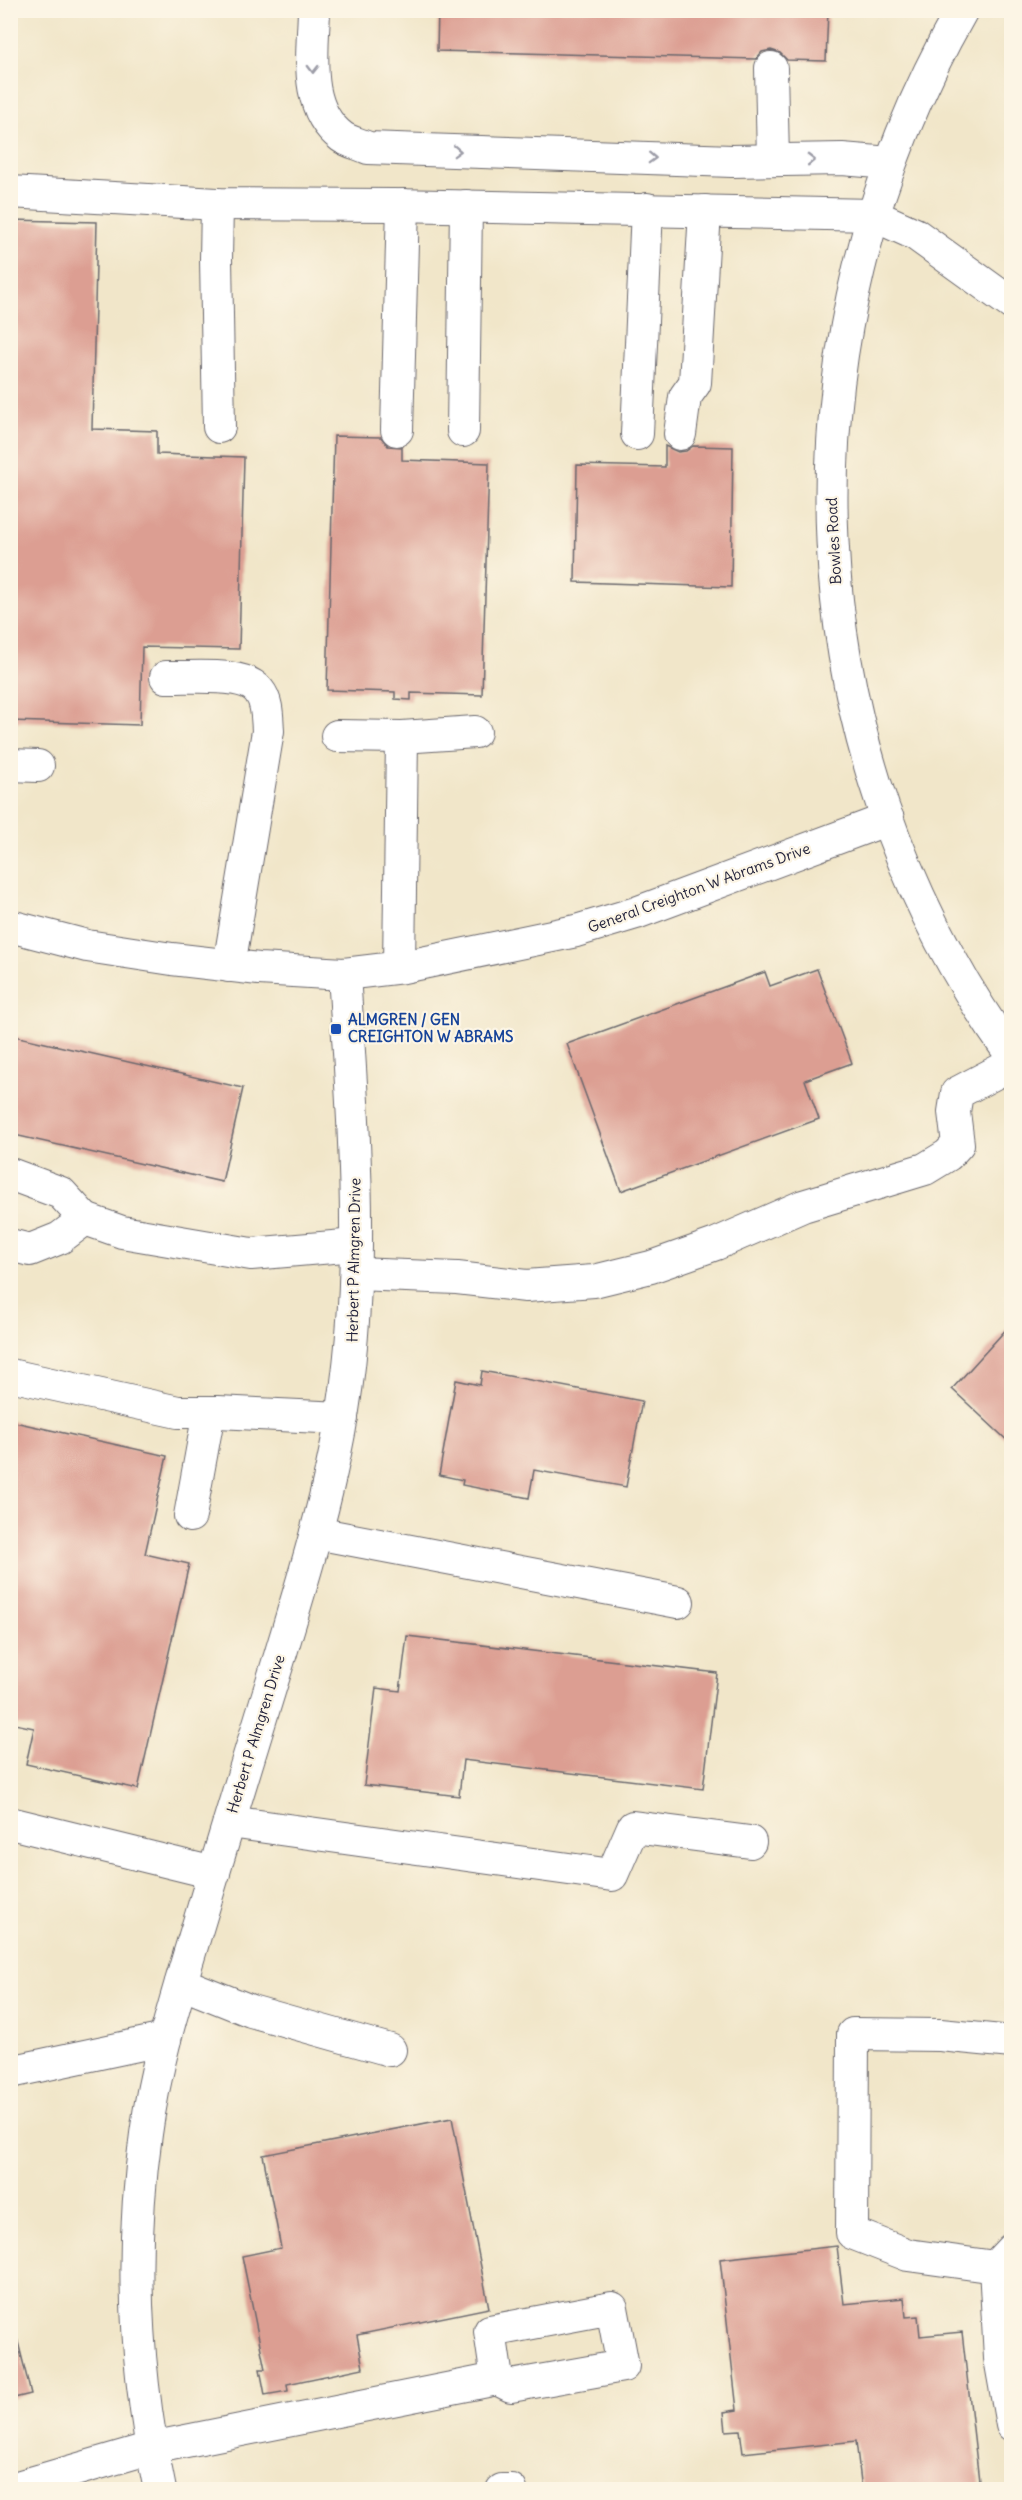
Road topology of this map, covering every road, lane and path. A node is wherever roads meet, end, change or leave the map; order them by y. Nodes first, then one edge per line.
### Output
1 (314, 10) edge
2 (962, 10) edge
3 (771, 68) dead end
4 (773, 160) junction
5 (890, 163) junction
6 (10, 192) edge
7 (217, 204) junction
8 (403, 205) junction
9 (466, 206) junction
10 (647, 209) junction
11 (705, 211) junction
12 (873, 214) junction
13 (1011, 304) edge
14 (219, 427) dead end
15 (397, 430) dead end
16 (463, 431) dead end
17 (680, 434) dead end
18 (637, 435) dead end
19 (166, 677) dead end
20 (475, 732) dead end
21 (337, 736) dead end
22 (402, 737) junction
23 (888, 819) junction
24 (10, 926) edge
25 (229, 966) junction
26 (399, 967) junction
27 (344, 974) junction
28 (1011, 1056) edge
29 (1011, 1064) edge
30 (10, 1174) edge
31 (85, 1219) junction
32 (10, 1245) edge
33 (356, 1260) junction
34 (10, 1375) edge
35 (209, 1412) junction
36 (342, 1418) junction
37 (190, 1516) dead end
38 (316, 1533) junction
39 (678, 1602) dead end
40 (230, 1822) junction
41 (10, 1823) edge
42 (750, 1842) dead end
43 (214, 1873) junction
44 (180, 1983) junction
45 (165, 2039) junction
46 (1011, 2042) edge
47 (390, 2050) dead end
48 (10, 2072) edge
49 (1003, 2258) edge
50 (497, 2379) dead end
51 (1011, 2425) edge
52 (151, 2448) junction
53 (10, 2489) edge
54 (160, 2490) edge
55 (502, 2490) edge
56 (511, 2490) edge

1 -> 4 street
2 - 5 street, Bowles Road
3 - 4 street
4 -> 5 street
5 - 12 street, Bowles Road
6 - 7 street
7 - 8 street
7 - 14 street
8 - 9 street
8 - 15 street
9 - 10 street
9 - 16 street
10 - 11 street
10 - 18 street
11 - 12 street
11 - 17 street
12 - 13 street
12 - 23 street, Bowles Road
19 - 25 street
20 - 22 street
21 - 22 street
22 - 26 street
23 - 26 street, General Creighton W Abrams Drive
23 - 28 street, Bowles Road
24 - 25 street, General Creighton W Abrams Drive
25 - 27 street, General Creighton W Abrams Drive
26 - 27 street, General Creighton W Abrams Drive
27 - 33 street, Herbert P Almgren Drive
29 - 33 street
30 - 31 street
31 - 32 street
31 - 33 street
33 - 36 street, Herbert P Almgren Drive
34 - 35 street
35 - 36 street
35 - 37 street
36 - 38 street, Herbert P Almgren Drive
38 - 39 street
38 - 40 street, Herbert P Almgren Drive
40 - 42 street
40 - 43 street, Herbert P Almgren Drive
41 - 43 street
43 - 44 street, Herbert P Almgren Drive
44 - 45 street, Herbert P Almgren Drive
44 - 47 street
45 - 48 street
45 - 52 street, Herbert P Almgren Drive
46 - 49 street
49 - 51 street
50 - 52 street
52 - 53 street
52 - 54 street, Herbert P Almgren Drive
55 - 56 street

